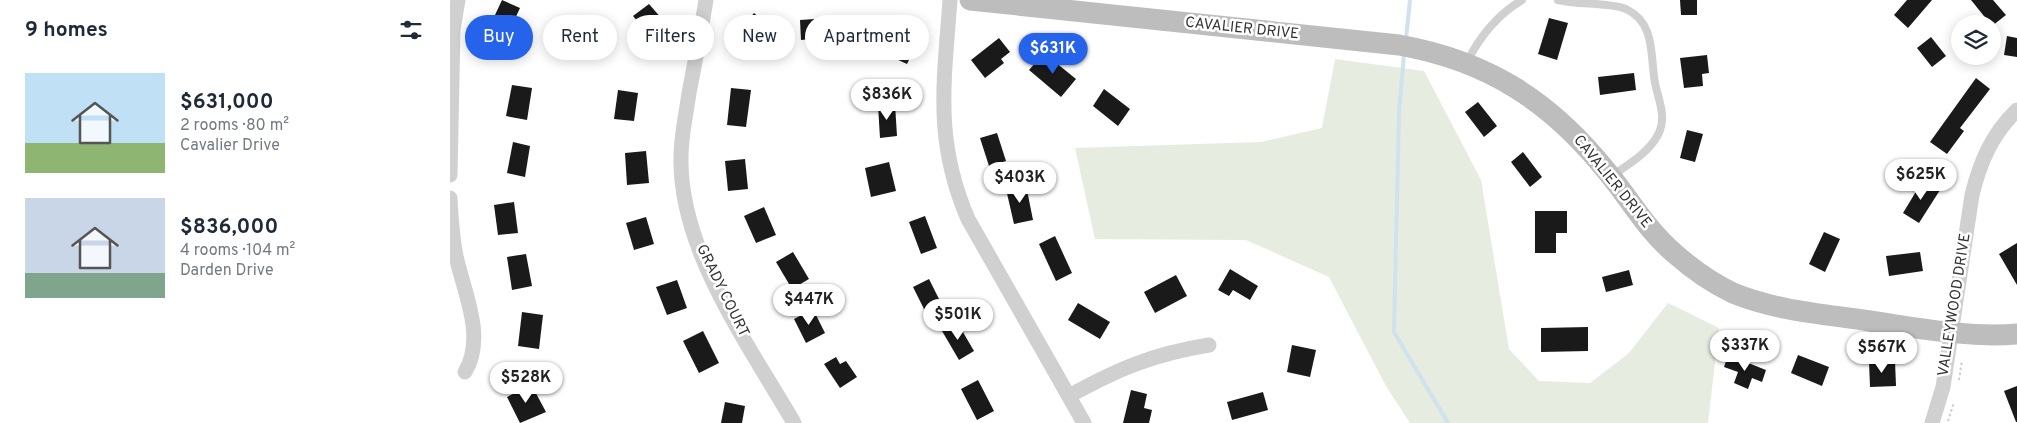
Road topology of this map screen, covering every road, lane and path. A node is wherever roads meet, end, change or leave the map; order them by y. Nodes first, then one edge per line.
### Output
1 (458, 0) edge
2 (706, 0) edge
3 (950, 0) edge
4 (970, 0) edge
5 (1522, 0) edge
6 (1558, 0) edge
7 (1467, 62) junction
8 (451, 81) edge
9 (2017, 110) edge
10 (450, 175) edge
11 (1611, 176) junction
12 (450, 198) edge
13 (1952, 332) junction
14 (2017, 334) edge
15 (1209, 345) dead end
16 (465, 372) dead end
17 (1069, 396) junction
18 (794, 423) edge
19 (1084, 423) edge
20 (1932, 423) edge

1 - 8 street
2 - 18 street, GRADY COURT
3 - 17 street
4 - 7 street, CAVALIER DRIVE
5 - 7 lane
6 - 11 lane
7 - 11 street, CAVALIER DRIVE
8 - 10 street
9 - 13 street, VALLEYWOOD DRIVE
11 - 13 street, CAVALIER DRIVE
12 - 16 street
13 - 14 street, CAVALIER DRIVE
13 - 20 street, VALLEYWOOD DRIVE
15 - 17 street
17 - 19 street

